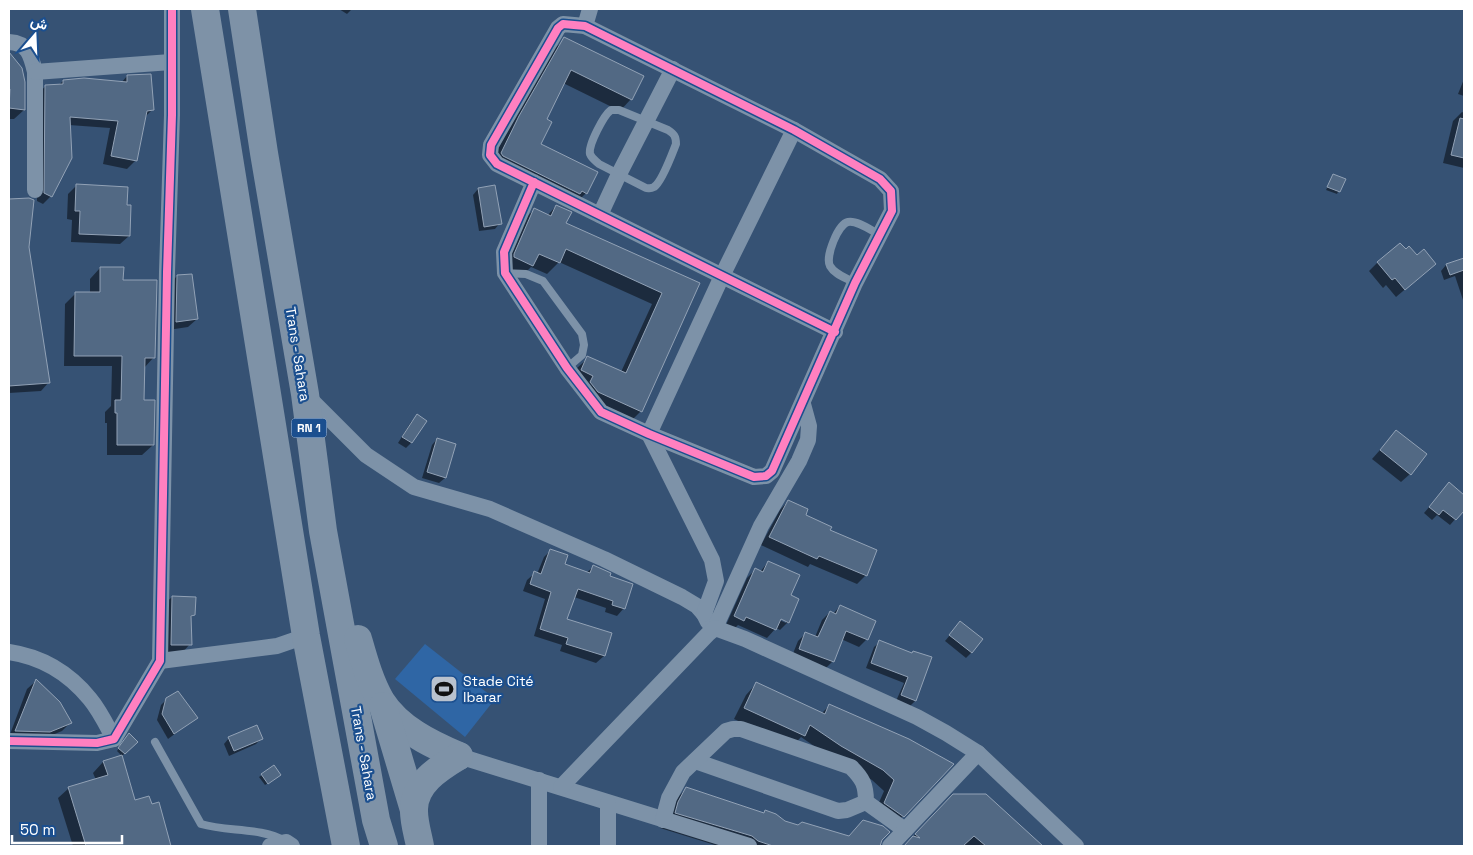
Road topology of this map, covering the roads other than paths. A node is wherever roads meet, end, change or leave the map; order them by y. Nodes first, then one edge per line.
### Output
1 (172, 9) edge
2 (205, 9) edge
3 (242, 9) edge
4 (590, 9) edge
5 (584, 26) junction
6 (9, 42) edge
7 (171, 62) junction
8 (673, 69) junction
9 (35, 72) junction
10 (646, 121) junction
11 (794, 130) junction
12 (619, 174) junction
13 (534, 182) junction
14 (35, 190) dead end
15 (600, 215) junction
16 (880, 235) junction
17 (505, 273) junction
18 (722, 276) junction
19 (856, 283) junction
20 (835, 332) junction
21 (567, 368) junction
22 (305, 394) junction
23 (803, 404) junction
24 (649, 434) junction
25 (323, 531) junction
26 (704, 614) junction
27 (712, 631) junction
28 (306, 636) junction
29 (9, 652) edge
30 (160, 661) junction
31 (381, 700) junction
32 (114, 739) junction
33 (9, 741) edge
34 (155, 742) dead end
35 (978, 753) junction
36 (459, 756) junction
37 (695, 761) junction
38 (539, 780) junction
39 (561, 787) junction
40 (866, 802) junction
41 (608, 803) junction
42 (414, 810) junction
43 (663, 820) junction
44 (905, 830) junction
45 (289, 844) edge
46 (270, 846) edge
47 (346, 846) edge
48 (384, 846) edge
49 (420, 846) edge
50 (539, 846) edge
51 (608, 846) edge
52 (749, 846) edge
53 (890, 846) edge
54 (1076, 846) edge

1 - 7 street
2 - 28 highway, RN 1
3 - 22 highway, Trans - Sahara / RN 1
4 - 5 street
5 - 8 street
5 - 13 street
6 - 9 street
7 - 9 street
7 - 30 street
8 - 10 street
8 - 11 street
9 - 14 street
10 - 12 street
10 - 12 lane
10 - 12 lane
11 - 16 street
11 - 18 street
12 - 15 street
13 - 15 street
13 - 17 street
15 - 18 street
16 - 19 street
16 - 19 lane
17 - 21 street
17 - 21 lane
18 - 20 street
18 - 24 street
19 - 20 street
20 - 23 street
21 - 24 street
22 - 25 highway, Trans - Sahara / RN 1
22 - 26 street
23 - 24 street
23 - 27 street
24 - 26 street
25 - 31 highway
25 - 48 highway, Trans - Sahara / RN 1
26 - 27 street
27 - 35 street
27 - 39 street
28 - 30 street
28 - 47 highway, RN 1
29 - 32 street
30 - 32 street
31 - 36 highway
31 - 42 highway
32 - 33 street
34 - 45 lane
35 - 44 street
35 - 54 street
36 - 38 street
36 - 42 highway
37 - 40 street
37 - 40 street
37 - 43 street
38 - 39 street
38 - 50 street
39 - 41 street
40 - 44 street
41 - 43 street
41 - 51 street
42 - 49 highway
43 - 52 street
44 - 53 street
45 - 46 street

